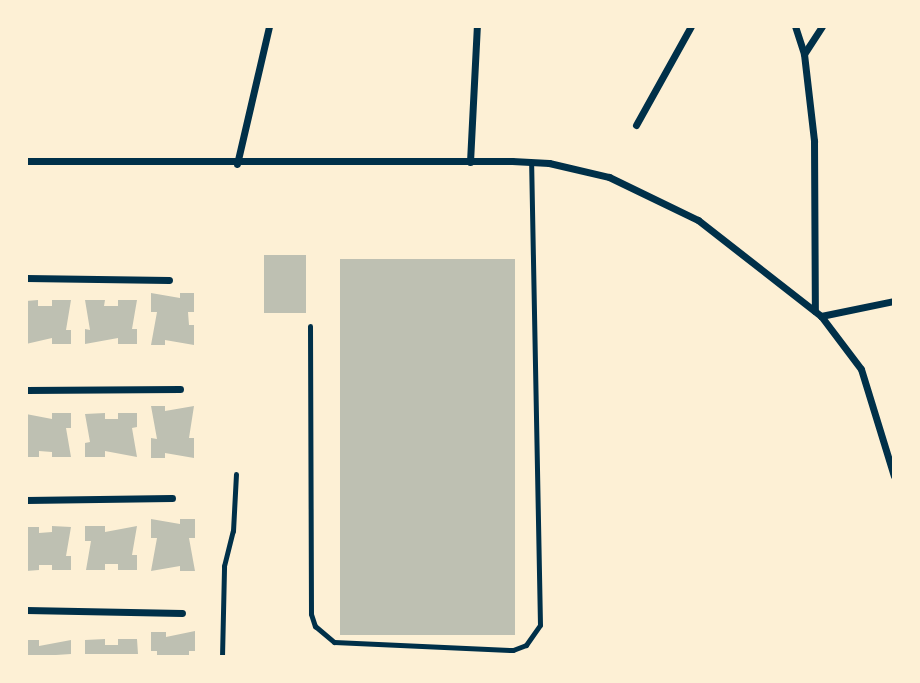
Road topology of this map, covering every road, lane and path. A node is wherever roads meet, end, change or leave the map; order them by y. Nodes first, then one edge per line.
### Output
1 (269, 26) edge
2 (477, 26) edge
3 (691, 26) edge
4 (795, 26) edge
5 (822, 26) edge
6 (804, 54) junction
7 (636, 125) dead end
8 (26, 161) edge
9 (470, 162) junction
10 (531, 162) junction
11 (237, 164) junction
12 (26, 278) edge
13 (169, 280) dead end
14 (894, 301) edge
15 (818, 314) junction
16 (310, 326) dead end
17 (180, 389) dead end
18 (26, 390) edge
19 (892, 458) edge
20 (236, 474) dead end
21 (894, 475) edge
22 (172, 498) dead end
23 (26, 500) edge
24 (26, 610) edge
25 (182, 612) dead end
26 (222, 657) edge

1 - 11 street
2 - 9 street
3 - 7 street
4 - 6 street
5 - 6 street
6 - 15 street
8 - 11 street
9 - 10 street
9 - 11 street
10 - 15 street
10 - 16 lane
12 - 13 street
14 - 15 street
15 - 19 street
17 - 18 street
19 - 21 street
20 - 26 lane
22 - 23 street
24 - 25 street

